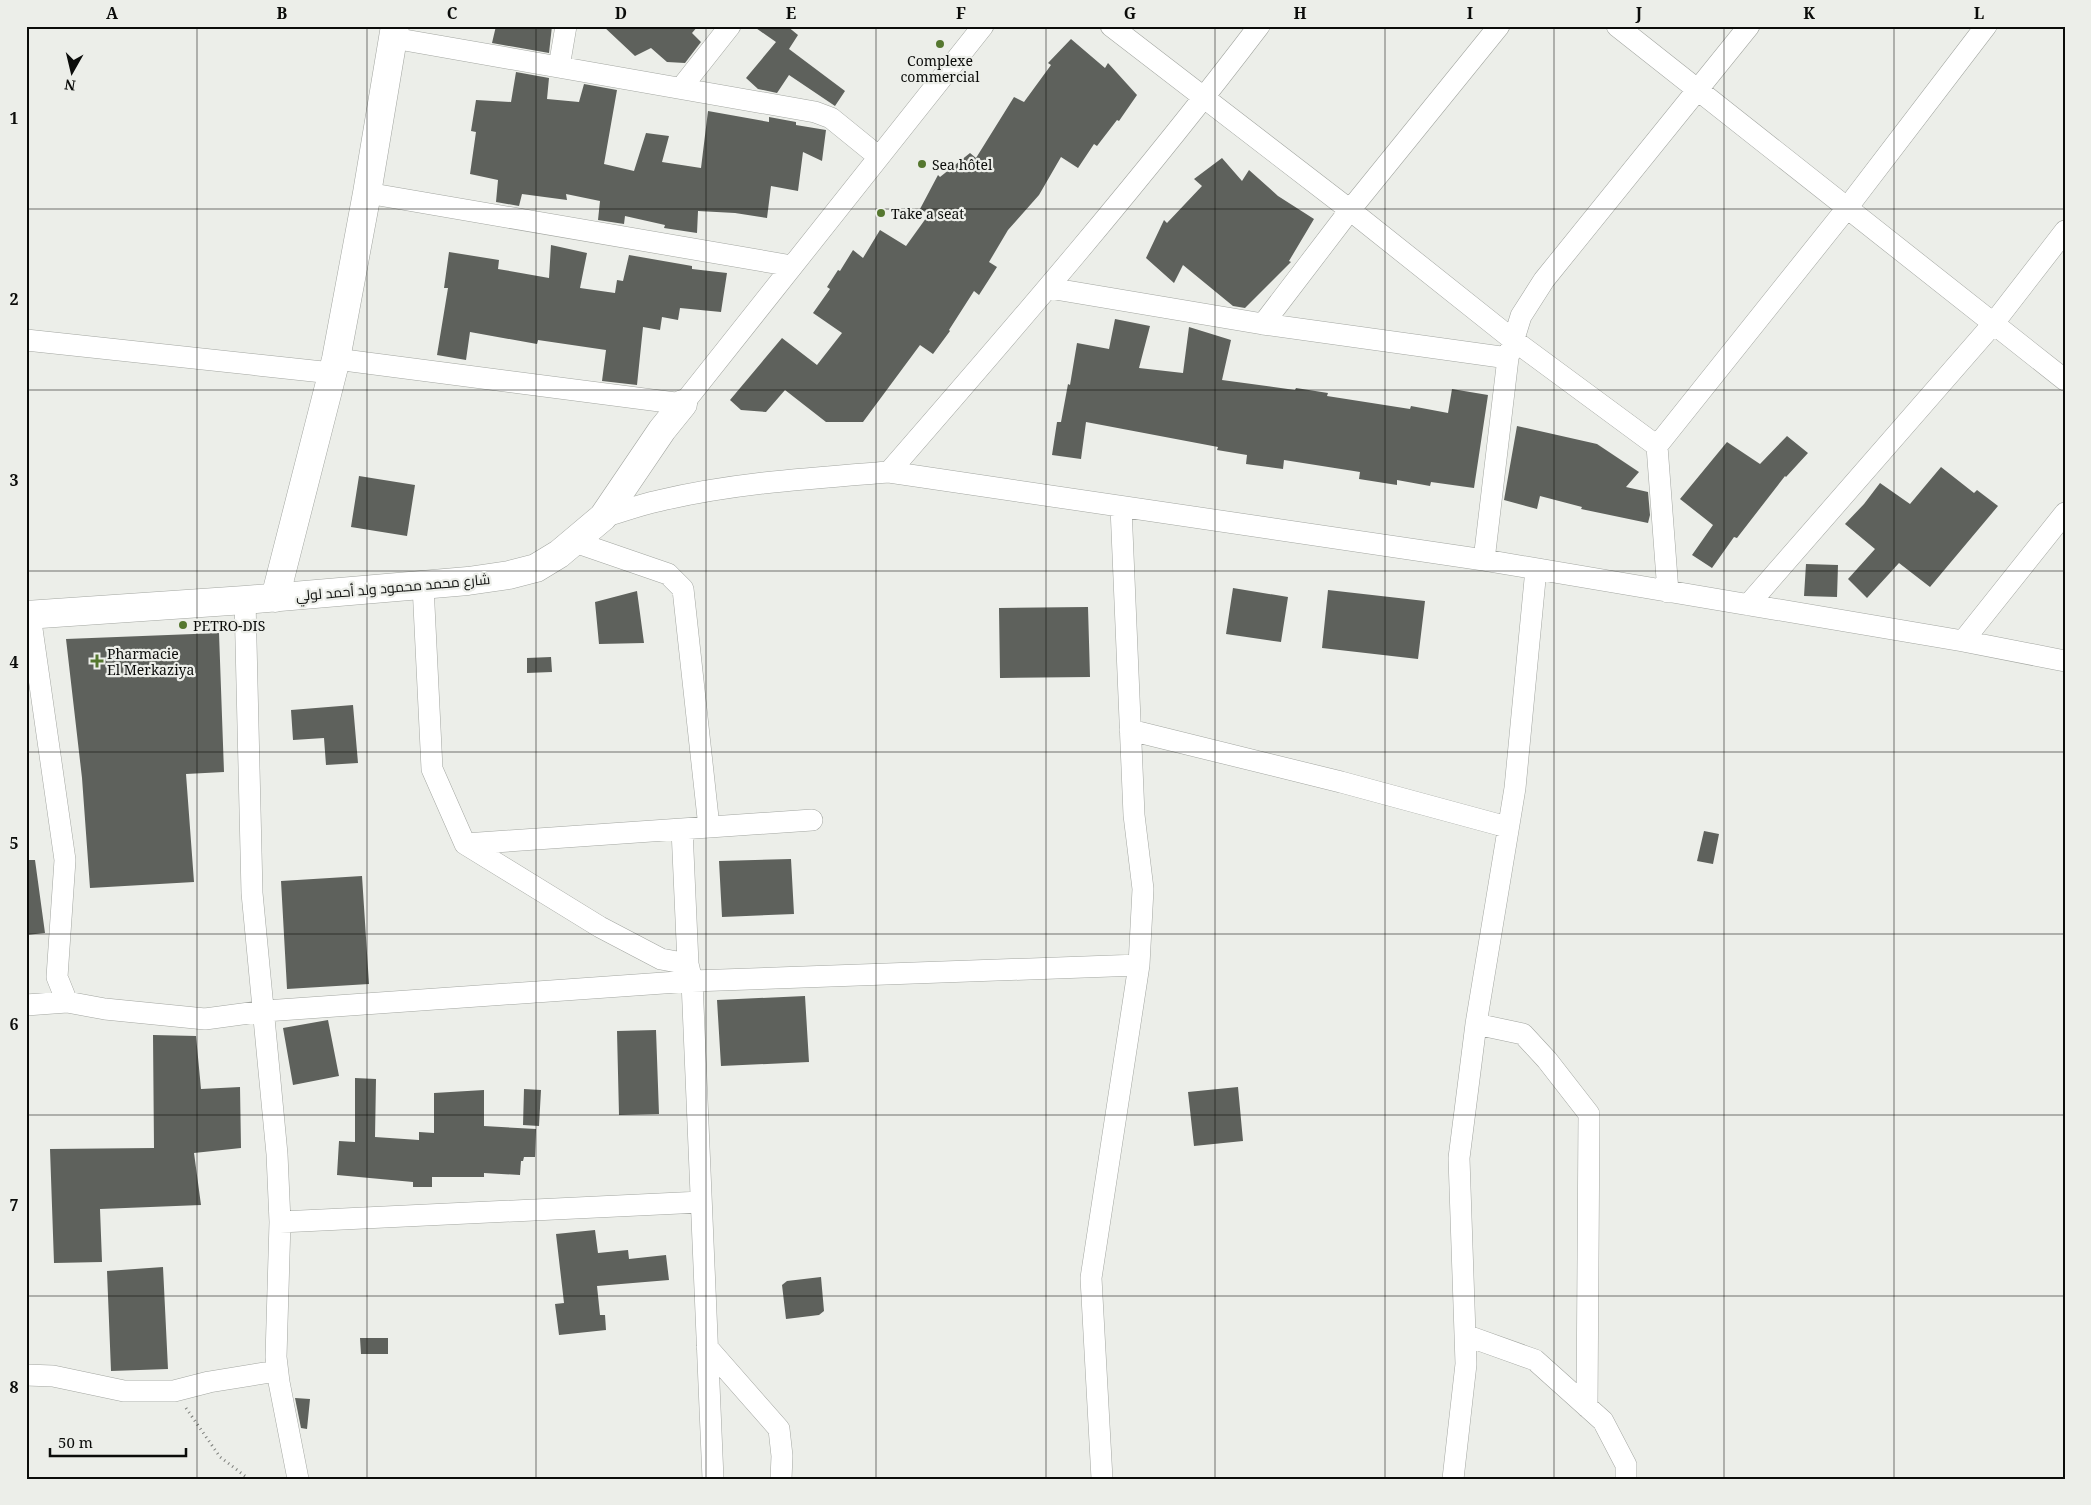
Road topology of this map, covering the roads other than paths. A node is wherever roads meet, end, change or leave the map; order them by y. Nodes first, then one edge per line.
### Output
1 (566, 26) edge
2 (730, 26) edge
3 (983, 26) edge
4 (1111, 26) edge
5 (1259, 26) edge
6 (1500, 26) edge
7 (1617, 26) edge
8 (1749, 26) edge
9 (1986, 26) edge
10 (394, 32) edge
11 (559, 67) junction
12 (681, 88) junction
13 (1698, 90) junction
14 (1204, 99) junction
15 (879, 157) junction
16 (367, 193) junction
17 (1847, 208) junction
18 (1350, 210) junction
19 (2065, 231) edge
20 (792, 266) junction
21 (1049, 288) junction
22 (1263, 324) junction
23 (1993, 324) junction
24 (26, 340) edge
25 (1510, 348) junction
26 (334, 366) junction
27 (2065, 380) edge
28 (683, 404) junction
29 (1657, 446) junction
30 (889, 472) junction
31 (1121, 506) junction
32 (2065, 513) edge
33 (602, 517) junction
34 (575, 542) junction
35 (1484, 560) junction
36 (1536, 569) junction
37 (423, 585) junction
38 (1668, 592) junction
39 (275, 598) junction
40 (245, 600) junction
41 (1748, 605) junction
42 (28, 615) edge
43 (1963, 640) junction
44 (2065, 661) edge
45 (1130, 730) junction
46 (812, 820) dead end
47 (709, 827) junction
48 (1507, 827) junction
49 (682, 828) junction
50 (465, 844) junction
51 (1139, 965) junction
52 (690, 972) junction
53 (67, 1002) junction
54 (26, 1005) edge
55 (264, 1011) junction
56 (1476, 1024) junction
57 (701, 1202) junction
58 (280, 1222) junction
59 (1465, 1336) junction
60 (707, 1347) junction
61 (277, 1371) junction
62 (26, 1375) edge
63 (1587, 1407) junction
64 (298, 1479) edge
65 (713, 1479) edge
66 (781, 1479) edge
67 (1102, 1479) edge
68 (1453, 1479) edge
69 (1626, 1479) edge

1 - 11 street
2 - 12 street
3 - 15 street
4 - 14 street
5 - 14 street
6 - 18 street
7 - 13 street
8 - 13 street
9 - 17 street
10 - 11 street
10 - 16 street
11 - 12 street
12 - 15 street
13 - 17 street
13 - 25 street
14 - 18 street
14 - 21 street
15 - 20 street
16 - 20 street
16 - 26 street
17 - 23 street
17 - 29 street
18 - 22 street
18 - 25 street
19 - 23 street
20 - 28 street
21 - 22 street
21 - 30 street
22 - 25 street
23 - 27 street
23 - 41 street
24 - 26 street
25 - 29 street
25 - 35 street
26 - 28 street
26 - 39 street
28 - 33 street, شارع محمد محمود ولد أحمد لولي
29 - 38 street
30 - 31 street
30 - 33 street
31 - 35 street
31 - 45 street
32 - 43 street
33 - 34 street, شارع محمد محمود ولد أحمد لولي
34 - 37 street, شارع محمد محمود ولد أحمد لولي
34 - 47 street
35 - 36 street
36 - 38 street
36 - 48 street
37 - 39 street, شارع محمد محمود ولد أحمد لولي
37 - 50 street
38 - 41 street
39 - 40 street, شارع محمد محمود ولد أحمد لولي
40 - 42 street, شارع محمد محمود ولد أحمد لولي
40 - 55 street
41 - 43 street
42 - 53 street
43 - 44 street
45 - 48 street
45 - 51 street
46 - 47 street
47 - 49 street
48 - 56 street
49 - 50 street
49 - 52 street
50 - 52 street
51 - 52 street
51 - 67 street
52 - 55 street
52 - 57 street
53 - 54 street
53 - 55 street
55 - 58 street
56 - 59 street
56 - 63 street
57 - 58 street
57 - 60 street
58 - 61 street
59 - 63 street
59 - 68 street
60 - 65 street
60 - 66 street
61 - 62 street
61 - 64 street
63 - 69 street

